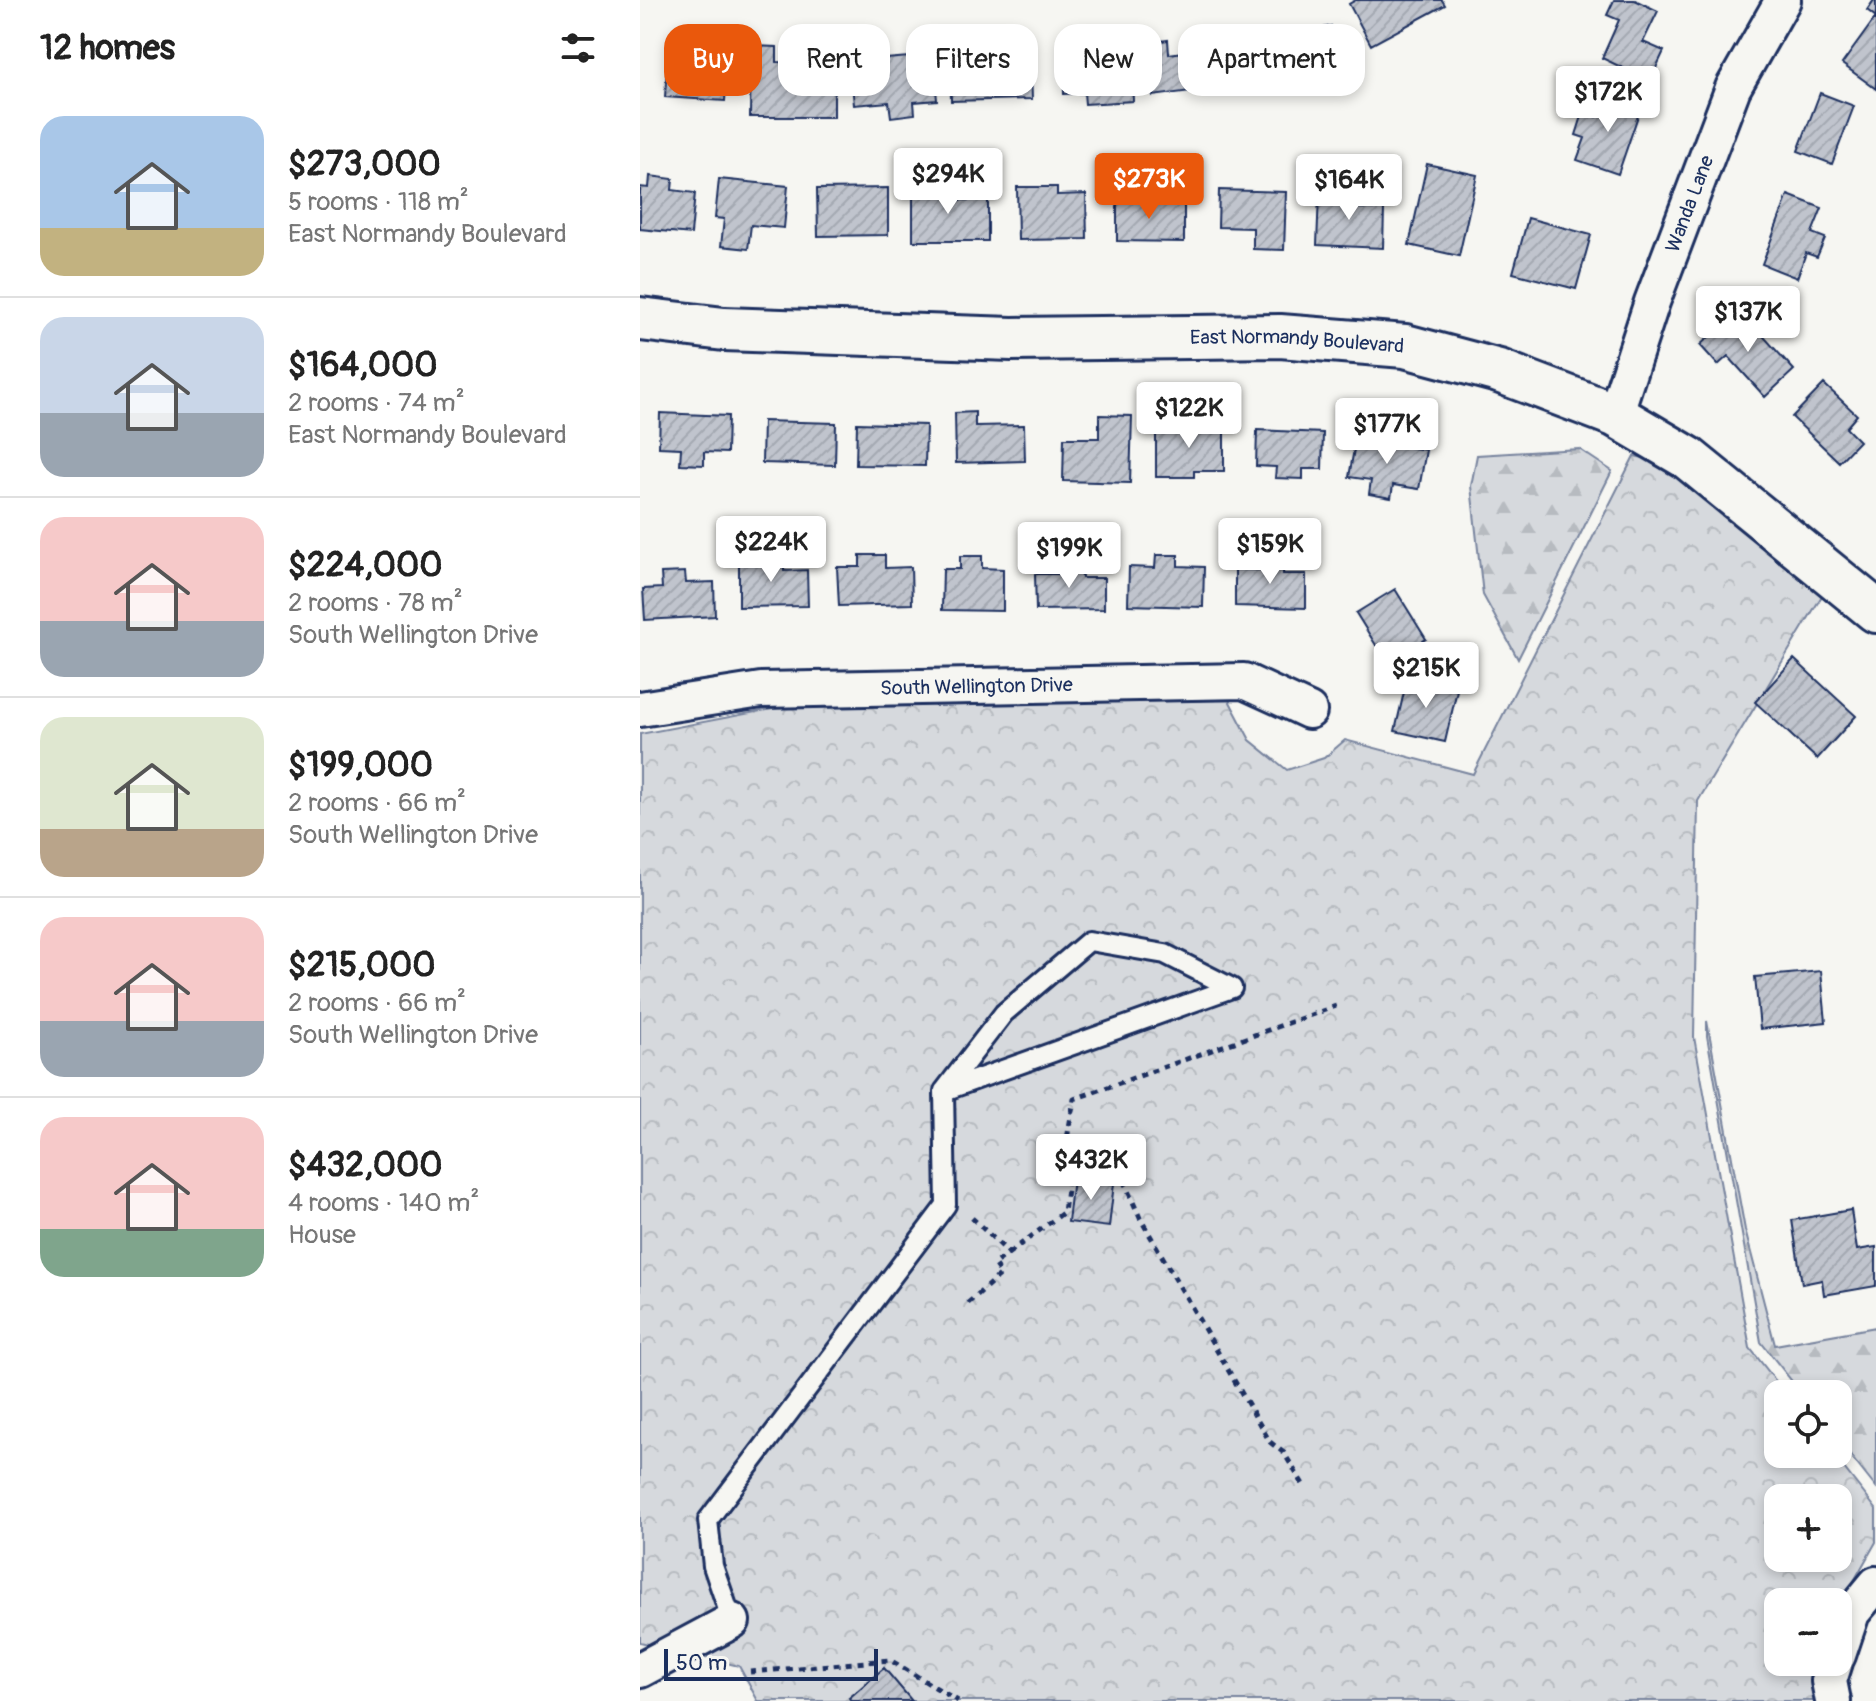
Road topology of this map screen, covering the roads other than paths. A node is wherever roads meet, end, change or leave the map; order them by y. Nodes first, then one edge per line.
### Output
1 (1783, 0) edge
2 (640, 319) edge
3 (1615, 415) junction
4 (1876, 611) edge
5 (640, 709) edge
6 (1309, 711) dead end
7 (944, 1091) junction
8 (1876, 1584) edge
9 (1852, 1613) edge
10 (732, 1621) joint
11 (640, 1670) edge
12 (1831, 1676) edge
13 (1833, 1701) edge

1 - 3 street, Wanda Lane
2 - 3 street, East Normandy Boulevard
3 - 4 street, East Normandy Boulevard
5 - 6 street, South Wellington Drive
7 - 7 lane
7 - 10 lane
8 - 9 street
10 - 11 street
12 - 13 street

